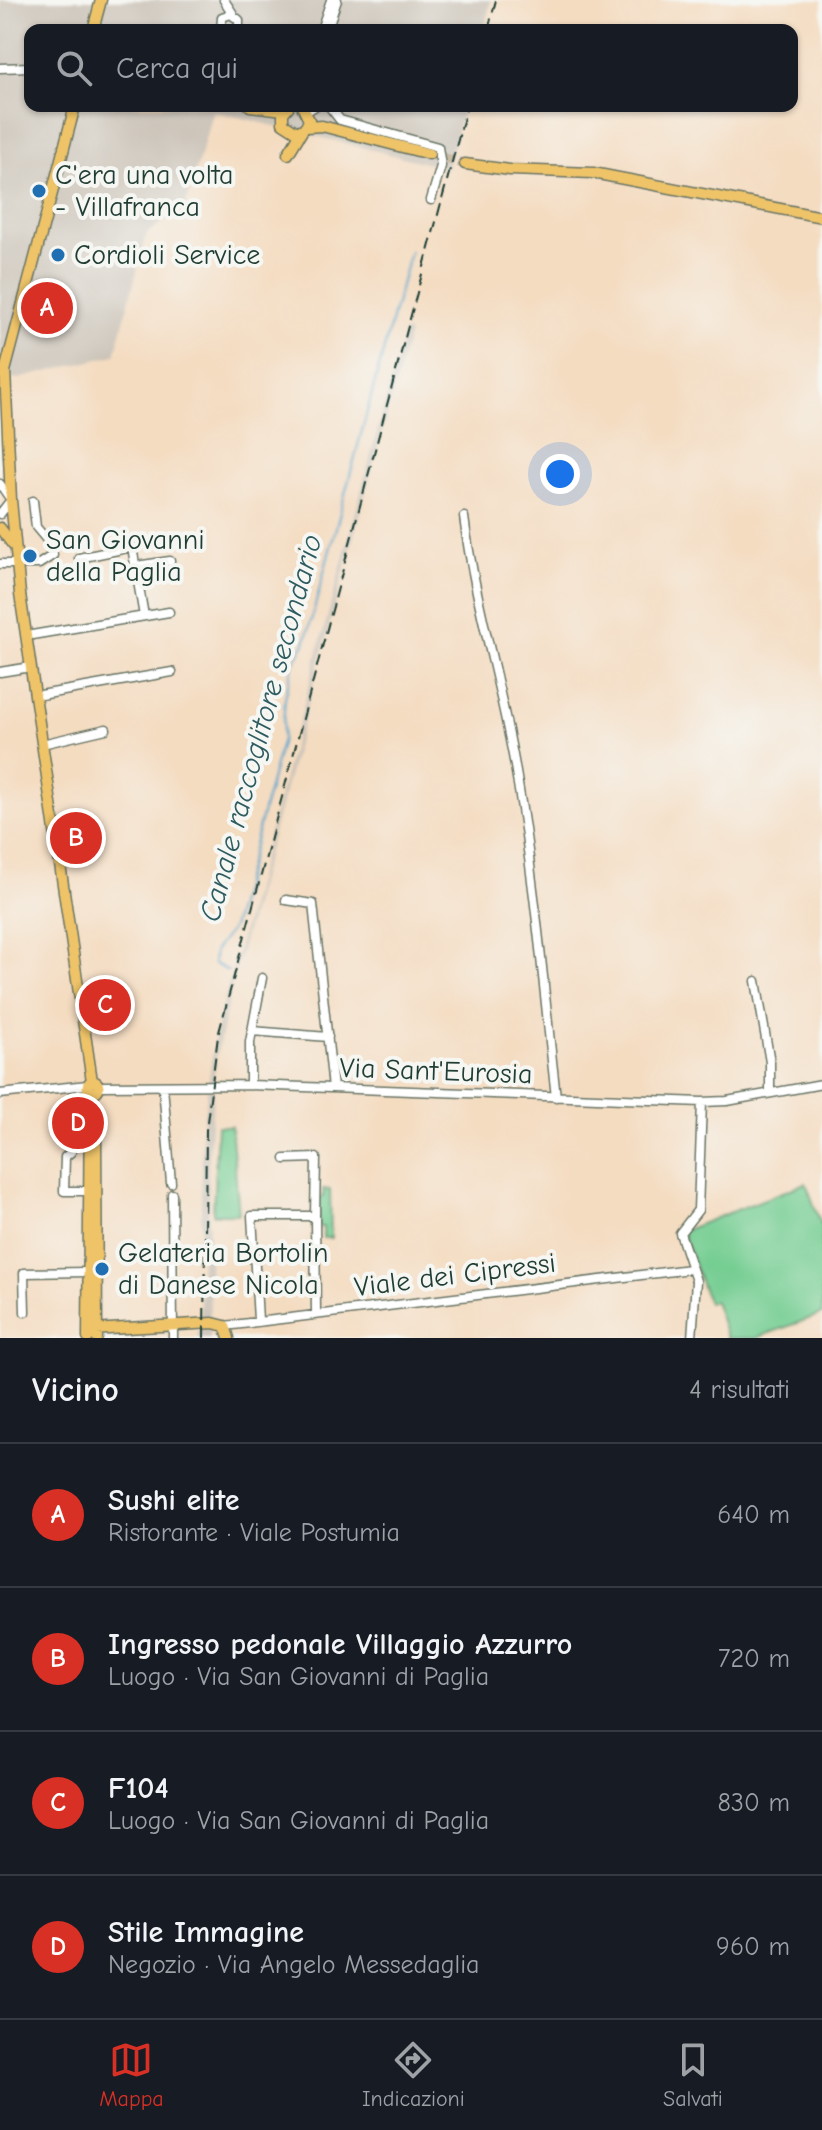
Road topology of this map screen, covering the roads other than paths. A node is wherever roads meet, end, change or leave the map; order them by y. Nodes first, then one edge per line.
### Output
1 (101, 0) edge
2 (331, 0) edge
3 (337, 0) edge
4 (225, 1) edge
5 (97, 15) junction
6 (228, 15) junction
7 (95, 24) edge
8 (98, 24) edge
9 (222, 24) edge
10 (239, 24) edge
11 (325, 24) edge
12 (327, 24) edge
13 (24, 67) edge
14 (0, 68) edge
15 (74, 112) edge
16 (334, 112) edge
17 (307, 114) edge
18 (285, 116) edge
19 (429, 154) tunnel mouth
20 (465, 164) tunnel mouth
21 (431, 200) dead end
22 (822, 217) edge
23 (5, 370) junction
24 (0, 387) edge
25 (4, 419) edge
26 (0, 484) edge
27 (11, 500) junction
28 (33, 501) dead end
29 (0, 514) edge
30 (464, 517) dead end
31 (2, 531) edge
32 (16, 556) junction
33 (79, 558) dead end
34 (170, 561) dead end
35 (0, 564) edge
36 (136, 566) junction
37 (169, 612) dead end
38 (144, 616) junction
39 (26, 636) junction
40 (31, 667) junction
41 (0, 672) edge
42 (172, 672) dead end
43 (35, 696) junction
44 (106, 729) dead end
45 (42, 744) junction
46 (286, 900) dead end
47 (262, 978) dead end
48 (756, 981) dead end
49 (252, 1031) junction
50 (328, 1037) junction
51 (822, 1084) edge
52 (250, 1085) junction
53 (163, 1086) junction
54 (93, 1087) junction
55 (333, 1088) junction
56 (770, 1093) junction
57 (0, 1094) edge
58 (556, 1097) junction
59 (702, 1102) junction
60 (80, 1152) junction
61 (285, 1159) dead end
62 (171, 1183) dead end
63 (89, 1191) junction
64 (172, 1194) dead end
65 (315, 1216) junction
66 (690, 1269) junction
67 (88, 1272) junction
68 (25, 1312) dead end
69 (316, 1313) junction
70 (258, 1320) junction
71 (173, 1323) junction
72 (225, 1326) junction
73 (93, 1335) edge
74 (173, 1338) edge
75 (229, 1338) edge
76 (692, 1338) edge

1 - 5 main road
2 - 11 street
3 - 12 street
4 - 6 street
5 - 7 main road
5 - 8 main road
6 - 9 street
6 - 10 street
13 - 14 street
15 - 23 main road
16 - 21 street
17 - 18 main road
17 - 18 main road
17 - 19 main road
20 - 22 main road
23 - 24 main road
23 - 25 main road
25 - 27 main road
26 - 27 street
27 - 29 street
27 - 32 main road
28 - 32 street
30 - 58 street
31 - 32 main road
32 - 35 street
32 - 39 main road
33 - 36 street
34 - 36 street
36 - 38 street
37 - 38 street
38 - 39 street
39 - 40 main road
40 - 41 street
40 - 43 main road
42 - 43 street
43 - 45 main road
44 - 45 street
45 - 54 main road
46 - 50 street
47 - 49 street
48 - 56 street
49 - 50 street
49 - 52 street
50 - 55 street
51 - 56 street, Via Sant'Eurosia
52 - 53 street, Via Sant'Eurosia
52 - 55 street, Via Sant'Eurosia
53 - 54 street, Via Sant'Eurosia
53 - 62 street
54 - 57 street, Via Sant'Eurosia
54 - 60 main road
54 - 73 main road
55 - 58 street, Via Sant'Eurosia
56 - 59 street, Via Sant'Eurosia
58 - 59 street, Via Sant'Eurosia
59 - 66 street
60 - 63 main road
60 - 63 street
61 - 65 street
63 - 67 main road
64 - 71 street
65 - 69 street
65 - 70 street
66 - 69 street, Viale dei Cipressi
66 - 76 street
67 - 68 street
67 - 73 main road
69 - 70 street, Viale dei Cipressi
70 - 72 street, Viale dei Cipressi
71 - 72 main road
71 - 73 main road
71 - 74 street
72 - 75 main road

